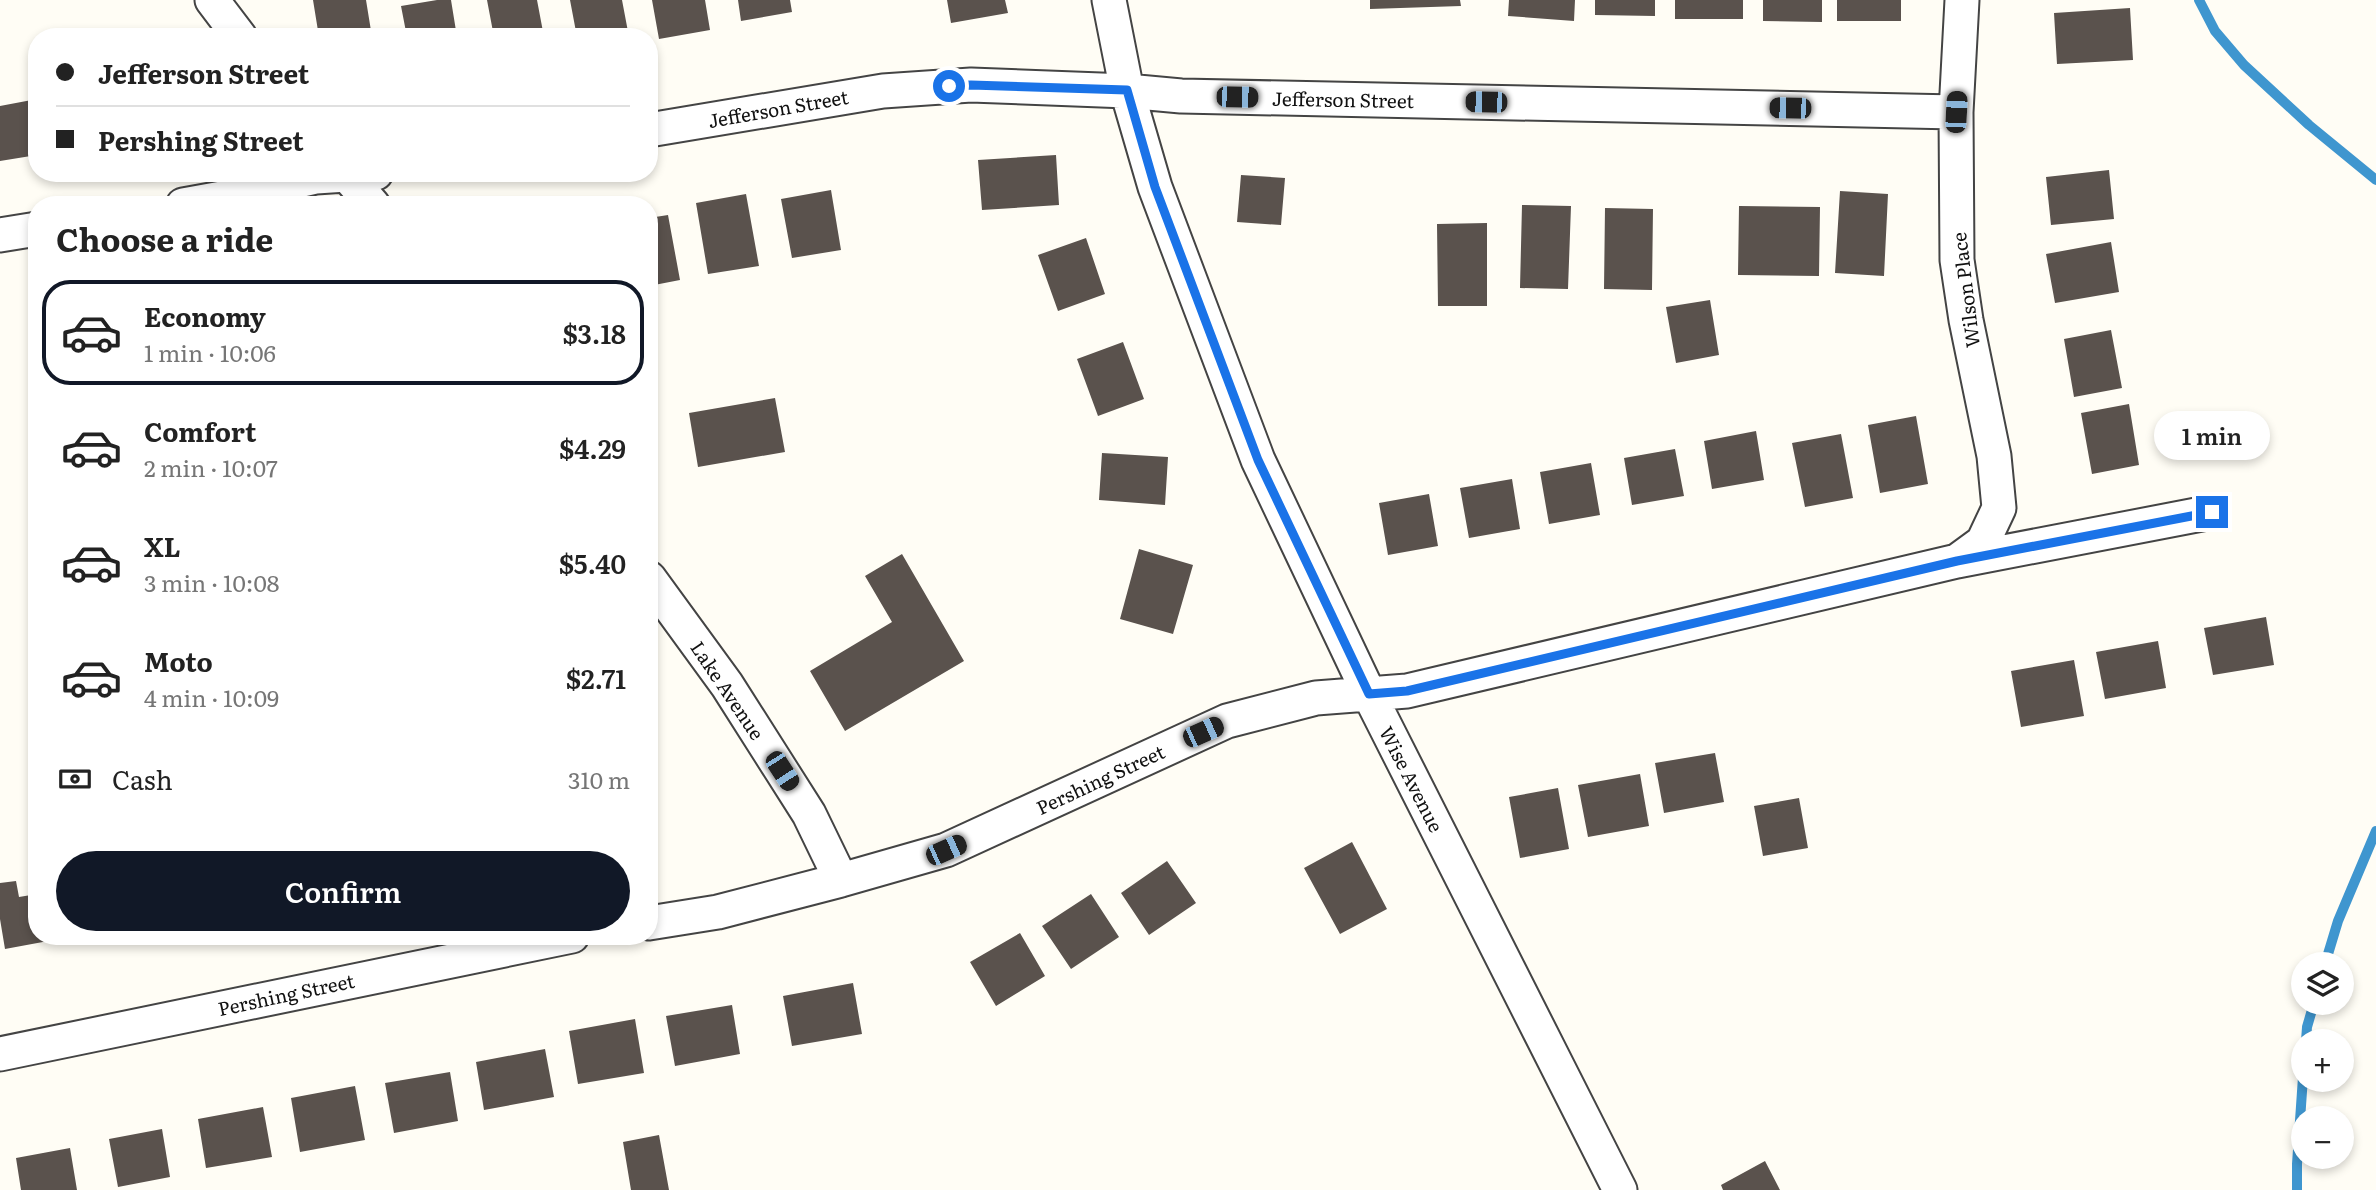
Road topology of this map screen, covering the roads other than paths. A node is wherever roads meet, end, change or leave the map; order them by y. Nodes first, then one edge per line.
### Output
1 (212, 0) edge
2 (1110, 0) edge
3 (1962, 0) edge
4 (233, 28) edge
5 (1127, 90) junction
6 (1956, 112) junction
7 (658, 128) edge
8 (295, 182) edge
9 (237, 196) edge
10 (28, 230) edge
11 (0, 235) edge
12 (2212, 512) dead end
13 (1957, 561) junction
14 (658, 590) edge
15 (1369, 694) junction
16 (841, 880) junction
17 (658, 922) edge
18 (528, 945) edge
19 (0, 1054) edge
20 (1620, 1190) edge

1 - 4 street
2 - 5 street, Wise Avenue
3 - 6 street, Wilson Place
5 - 6 street, Jefferson Street
5 - 7 street, Jefferson Street
5 - 15 street, Wise Avenue
6 - 13 street, Wilson Place
8 - 9 street
10 - 11 street
12 - 13 street, Pershing Street
13 - 15 street, Pershing Street
14 - 16 street, Lake Avenue
15 - 16 street, Pershing Street
15 - 20 street, Wise Avenue
16 - 17 street, Pershing Street
18 - 19 street, Pershing Street

